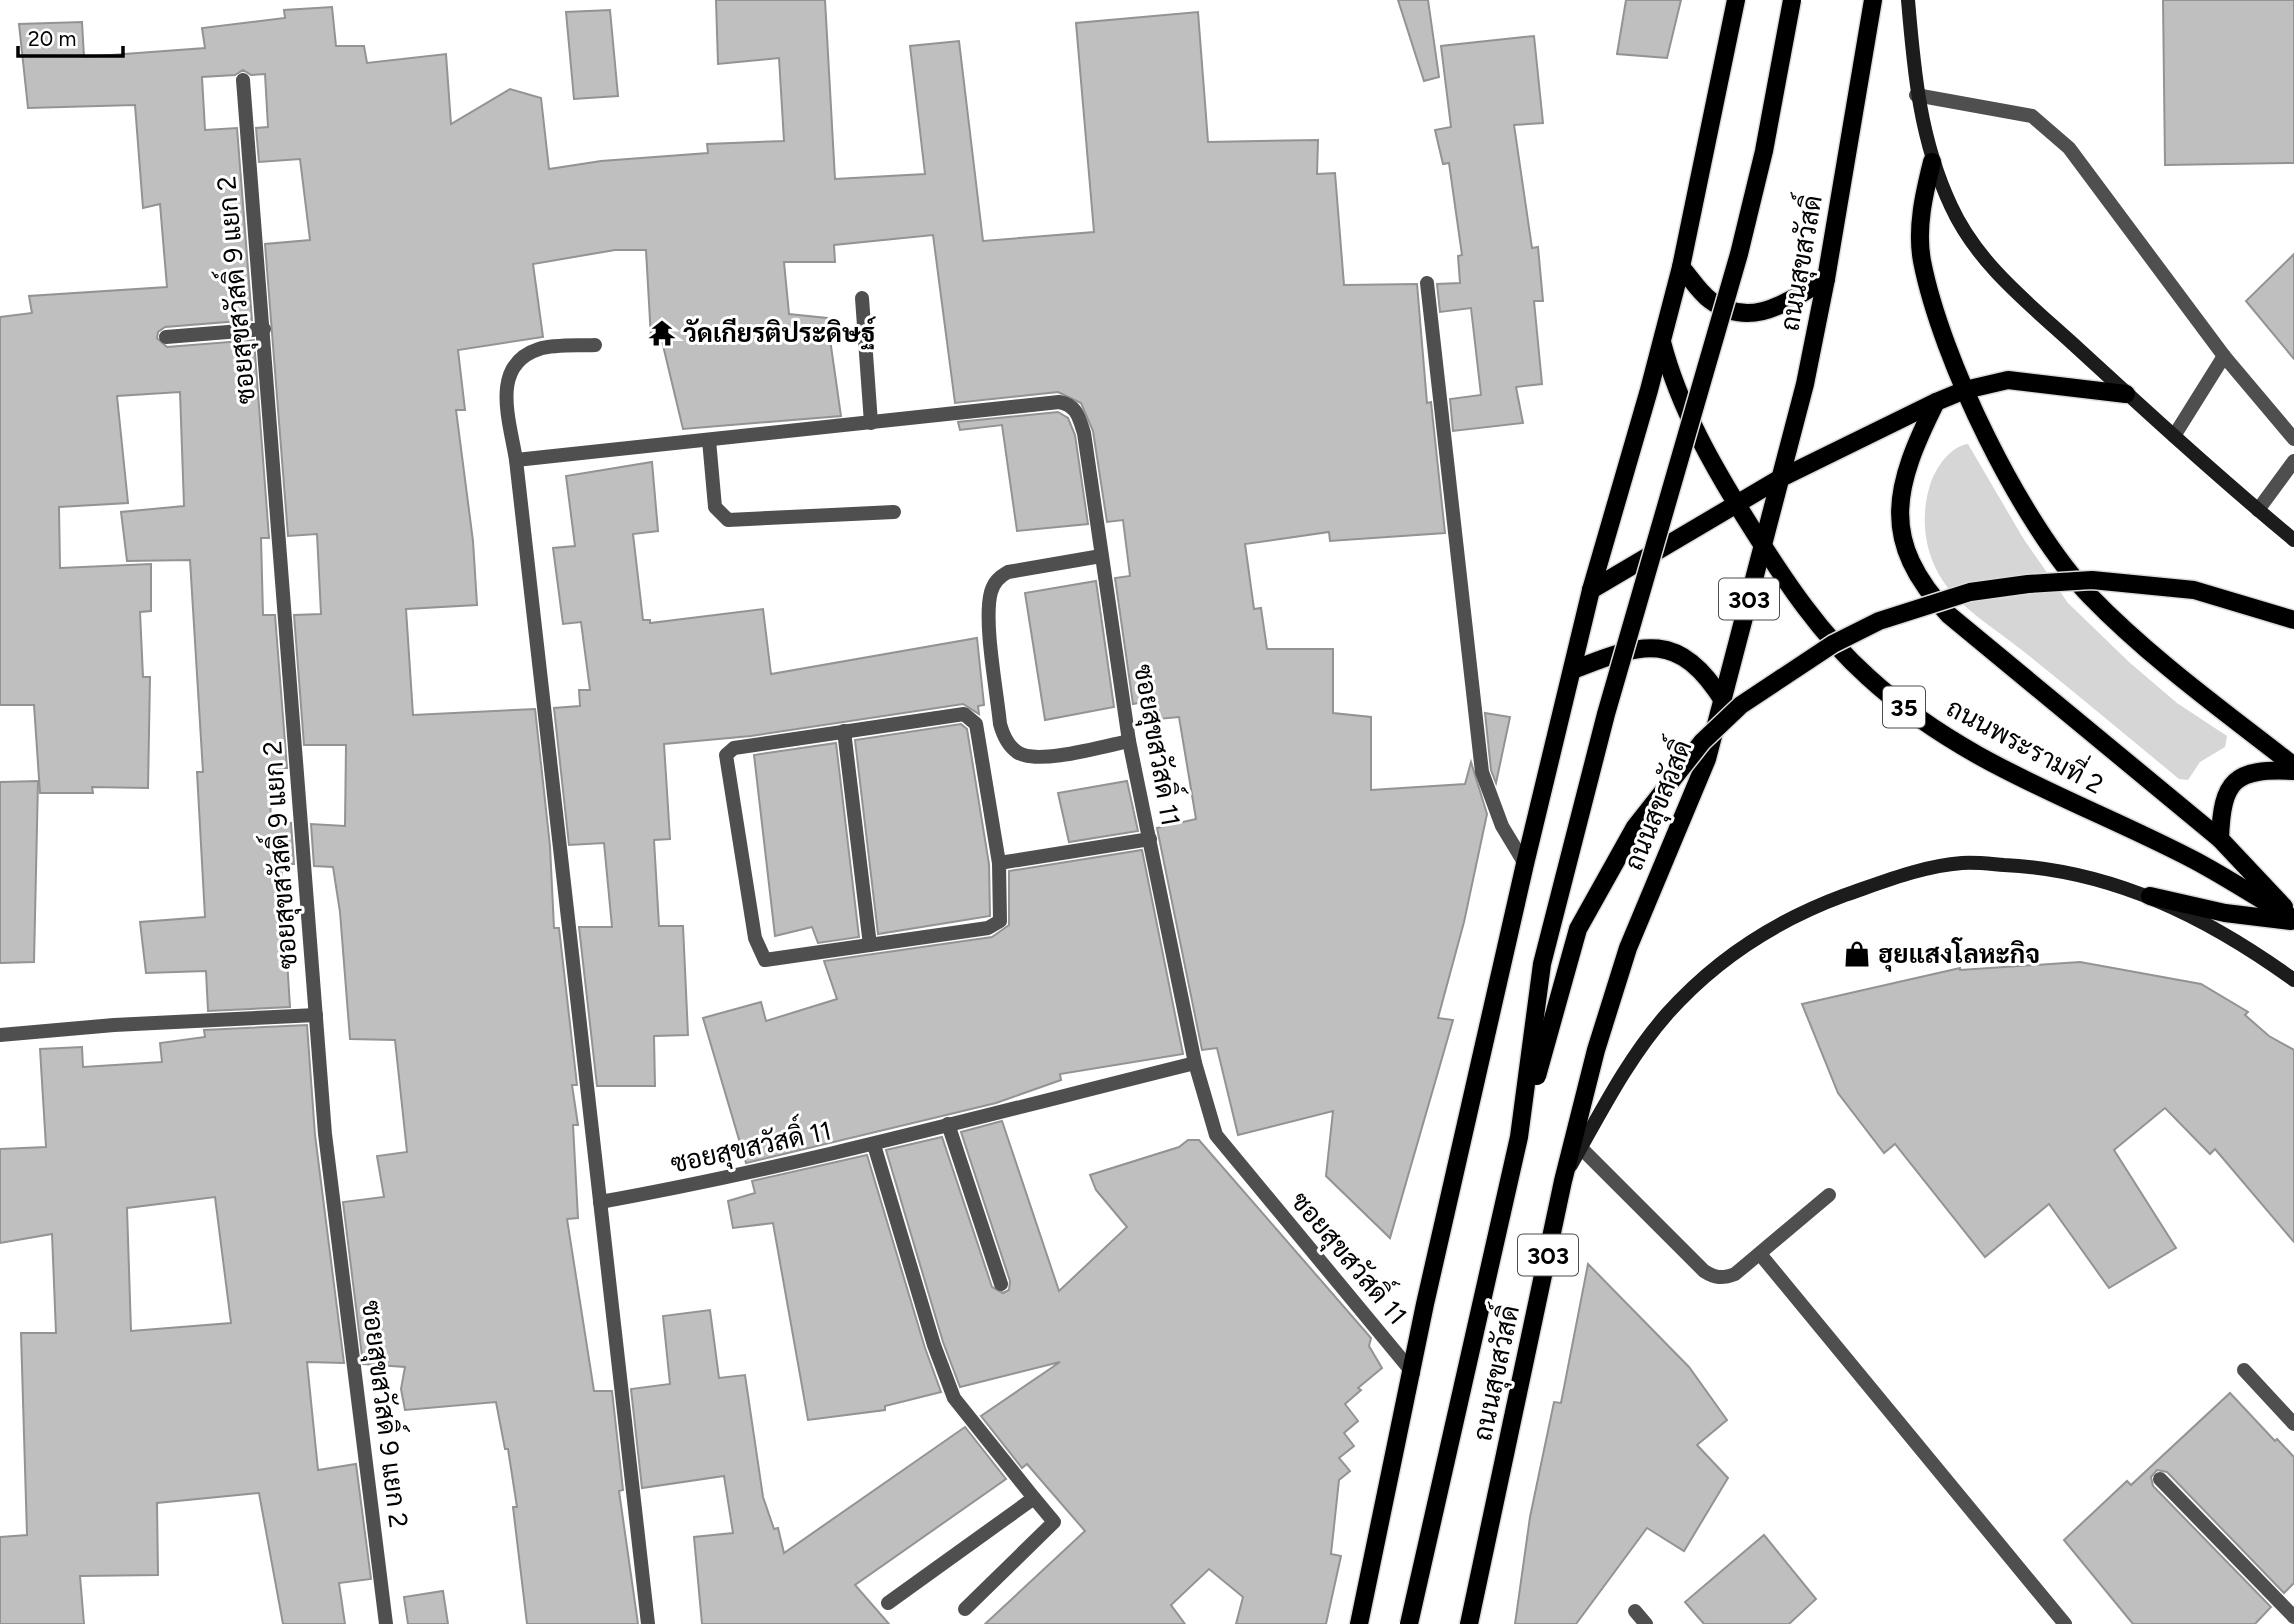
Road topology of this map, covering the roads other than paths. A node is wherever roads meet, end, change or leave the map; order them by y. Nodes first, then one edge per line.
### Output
1 (1792, 0) edge
2 (1873, 0) edge
3 (1908, 0) edge
4 (1734, 8) edge
5 (243, 80) dead end
6 (1916, 95) junction
7 (1932, 162) junction
8 (1681, 267) junction
9 (1826, 279) junction
10 (1427, 283) dead end
11 (862, 298) dead end
12 (264, 329) junction
13 (166, 337) dead end
14 (1662, 341) junction
15 (595, 345) dead end
16 (2224, 356) junction
17 (1965, 390) junction
18 (2126, 394) junction
19 (1936, 402) junction
20 (871, 423) junction
21 (2174, 436) junction
22 (2294, 439) edge
23 (709, 440) junction
24 (516, 460) junction
25 (2294, 461) edge
26 (1779, 479) junction
27 (1736, 503) junction
28 (2258, 510) junction
29 (894, 512) dead end
30 (2294, 540) edge
31 (1763, 545) junction
32 (1101, 556) junction
33 (1591, 590) junction
34 (2294, 620) edge
35 (1573, 670) junction
36 (1724, 702) junction
37 (844, 731) junction
38 (1129, 741) junction
39 (2294, 769) edge
40 (1150, 839) junction
41 (2220, 839) junction
42 (999, 863) junction
43 (1525, 864) junction
44 (2150, 896) junction
45 (2294, 919) edge
46 (870, 945) junction
47 (2294, 980) edge
48 (316, 1015) junction
49 (0, 1035) edge
50 (1195, 1063) junction
51 (948, 1124) junction
52 (1519, 1137) junction
53 (874, 1145) junction
54 (1581, 1149) junction
55 (1563, 1181) junction
56 (1829, 1195) dead end
57 (600, 1202) junction
58 (1760, 1254) junction
59 (1001, 1284) dead end
60 (2244, 1370) dead end
61 (1413, 1373) junction
62 (2294, 1424) edge
63 (2160, 1479) dead end
64 (1034, 1498) junction
65 (888, 1603) dead end
66 (965, 1609) dead end
67 (1635, 1611) dead end
68 (2292, 1612) edge
69 (386, 1624) edge
70 (648, 1624) edge
71 (1359, 1624) edge
72 (1409, 1624) edge
73 (1469, 1624) edge
74 (1646, 1624) edge
75 (2065, 1624) edge

1 - 52 main road, bridge
2 - 9 main road, ถนนสุขสวัสดิ์ / 303
3 - 6 main road
4 - 8 main road
5 - 12 street, ซอยสุขสวัสดิ์ 9 แยก 2
6 - 7 main road
6 - 16 street
7 - 17 main road
7 - 18 main road
8 - 9 main road
8 - 14 main road
9 - 26 main road, ถนนสุขสวัสดิ์ / 303
10 - 43 street
11 - 20 street
12 - 13 street
12 - 48 street, ซอยสุขสวัสดิ์ 9 แยก 2
14 - 27 main road, ถนนพระรามที่ 2 / 35
14 - 33 main road
15 - 24 street
16 - 21 street
16 - 22 street
17 - 18 main road
17 - 19 main road
17 - 39 main road
18 - 21 main road
19 - 26 main road
19 - 41 main road
20 - 23 street
20 - 32 street, ซอยสุขสวัสดิ์ 11
21 - 28 main road
23 - 24 street
23 - 29 street
24 - 57 street
25 - 28 street
26 - 27 main road
26 - 31 main road, ถนนสุขสวัสดิ์ / 303
27 - 31 main road, ถนนพระรามที่ 2 / 35
27 - 33 main road
28 - 30 main road
31 - 36 main road, ถนนสุขสวัสดิ์ / 303
31 - 45 main road, ถนนพระรามที่ 2 / 35
32 - 38 street, ซอยสุขสวัสดิ์ 11
32 - 38 street
33 - 35 main road
34 - 52 main road, bridge
35 - 36 main road
35 - 43 main road
36 - 55 main road, ถนนสุขสวัสดิ์ / 303
37 - 42 street
37 - 46 street
37 - 46 street
38 - 40 street, ซอยสุขสวัสดิ์ 11
39 - 41 main road
40 - 42 street
40 - 50 street, ซอยสุขสวัสดิ์ 11
41 - 45 main road
42 - 46 street
43 - 61 main road
44 - 45 main road
44 - 47 main road
44 - 54 main road
48 - 49 street
48 - 69 street, ซอยสุขสวัสดิ์ 9 แยก 2
50 - 51 street, ซอยสุขสวัสดิ์ 11
50 - 61 street, ซอยสุขสวัสดิ์ 11
51 - 53 street, ซอยสุขสวัสดิ์ 11
51 - 59 street
52 - 72 main road, bridge
53 - 57 street, ซอยสุขสวัสดิ์ 11
53 - 64 street
54 - 55 main road
54 - 58 street
55 - 73 main road, ถนนสุขสวัสดิ์ / 303
56 - 58 street
57 - 70 street
58 - 75 street
60 - 62 street
61 - 71 main road
63 - 68 street
64 - 65 street
64 - 66 street
67 - 74 street

